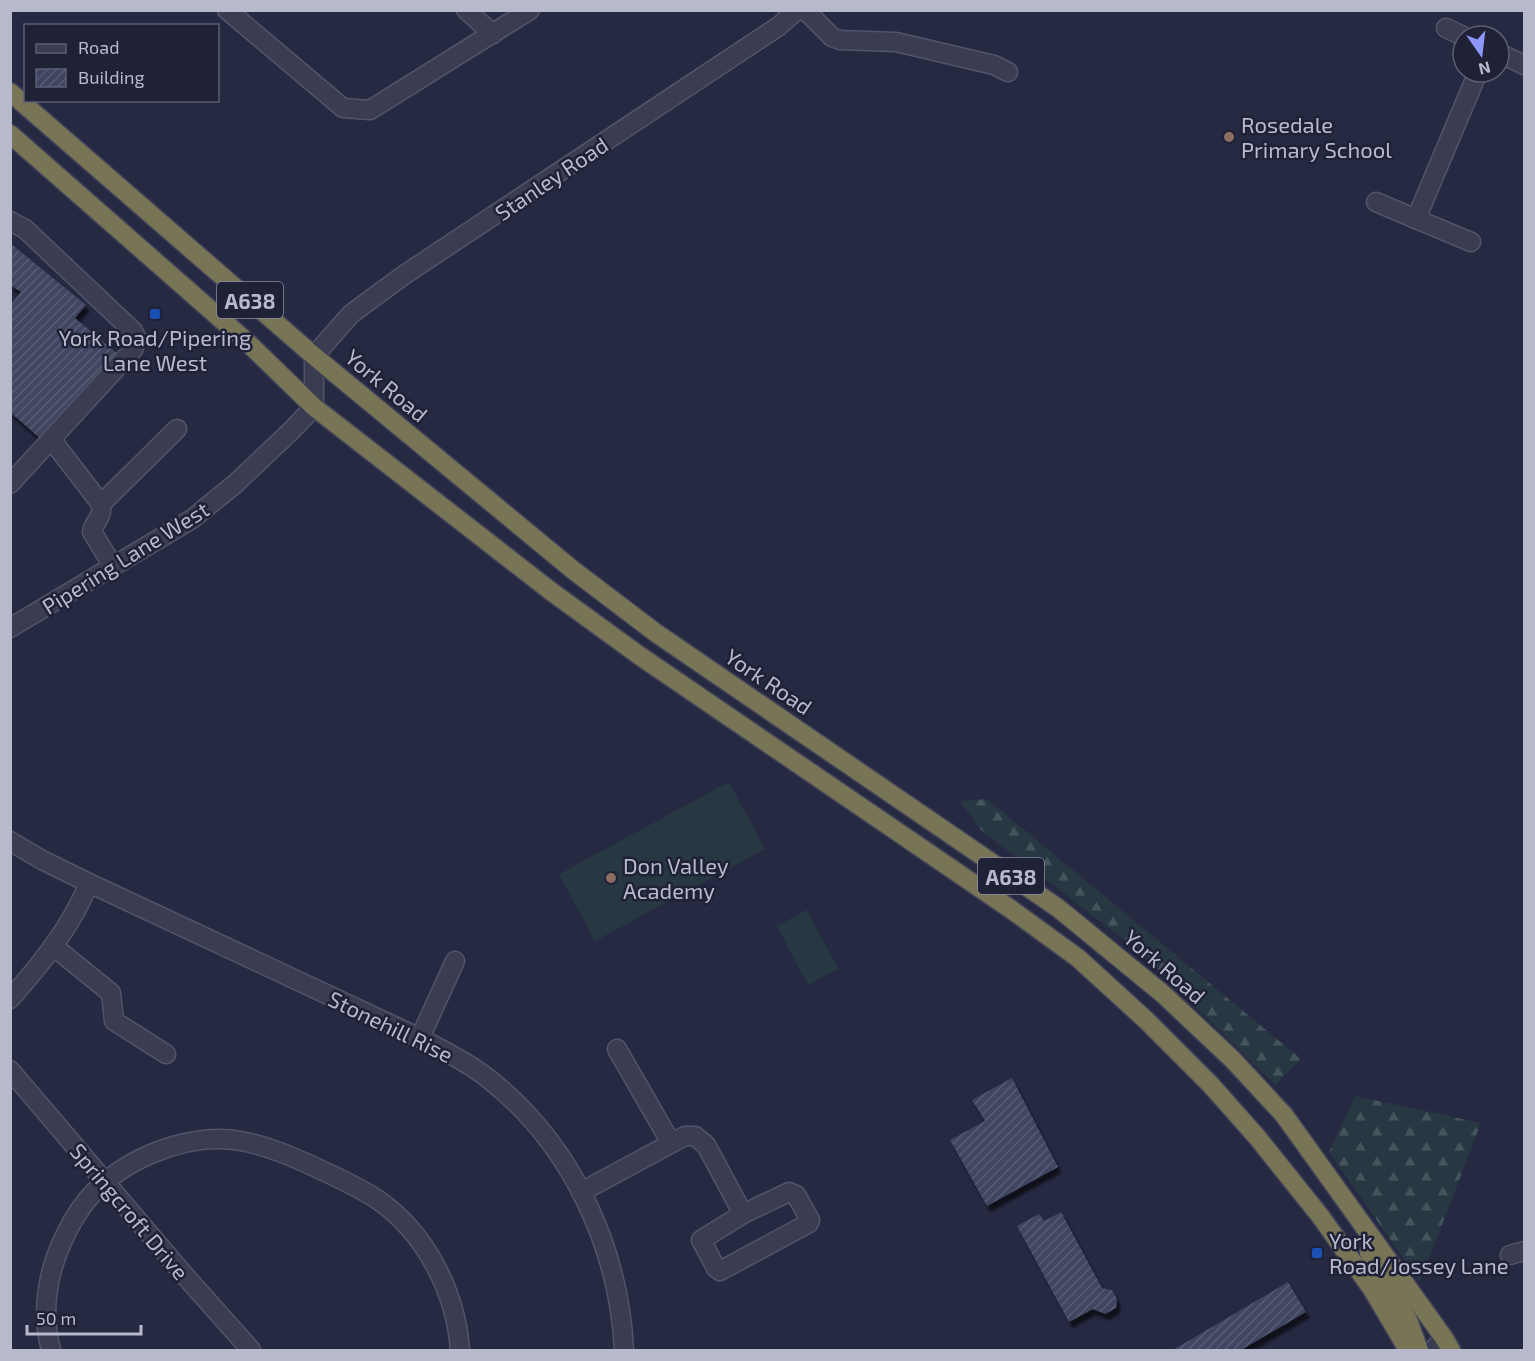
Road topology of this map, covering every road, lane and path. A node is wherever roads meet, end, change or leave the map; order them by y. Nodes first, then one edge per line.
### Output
1 (227, 10) edge
2 (466, 10) edge
3 (530, 10) edge
4 (797, 10) edge
5 (805, 10) edge
6 (1446, 28) dead end
7 (1451, 30) edge
8 (493, 34) junction
9 (1008, 72) dead end
10 (1473, 84) edge
11 (10, 92) edge
12 (10, 134) edge
13 (1376, 202) dead end
14 (1416, 219) junction
15 (10, 221) edge
16 (1471, 242) dead end
17 (315, 356) junction
18 (314, 406) junction
19 (177, 429) dead end
20 (51, 439) junction
21 (10, 484) edge
22 (101, 504) junction
23 (113, 566) junction
24 (10, 628) edge
25 (10, 840) edge
26 (89, 883) junction
27 (53, 946) junction
28 (455, 961) dead end
29 (10, 999) edge
30 (420, 1038) junction
31 (617, 1049) dead end
32 (166, 1054) dead end
33 (10, 1070) edge
34 (671, 1143) junction
35 (1324, 1173) junction
36 (106, 1181) junction
37 (581, 1192) junction
38 (743, 1214) junction
39 (1443, 1346) edge
40 (51, 1350) edge
41 (251, 1350) edge
42 (460, 1350) edge
43 (624, 1350) edge
44 (1408, 1350) edge
45 (1419, 1350) edge

1 - 8 street
2 - 8 street
3 - 8 street
4 - 17 street, Stanley Road
5 - 9 street
6 - 7 street
10 - 14 street
11 - 17 highway, York Road / A638
12 - 18 highway, A638
13 - 14 street
14 - 16 street
15 - 20 street
17 - 18 street
17 - 35 highway, York Road / A638
18 - 23 street, Pipering Lane West
18 - 44 highway, A638
19 - 22 street
20 - 21 street
20 - 22 street
22 - 23 street
23 - 24 street, Pipering Lane West
25 - 26 street, Stonehill Rise
26 - 27 street
26 - 30 street, Stonehill Rise
27 - 29 street
27 - 32 street
28 - 30 street
30 - 37 street, Stonehill Rise
31 - 34 street
33 - 36 street, Springcroft Drive
34 - 37 street
34 - 38 street
35 - 39 highway, York Road / A638
35 - 45 highway
36 - 40 street
36 - 41 street, Springcroft Drive
36 - 42 street
37 - 43 street, Stonehill Rise
38 - 38 street

